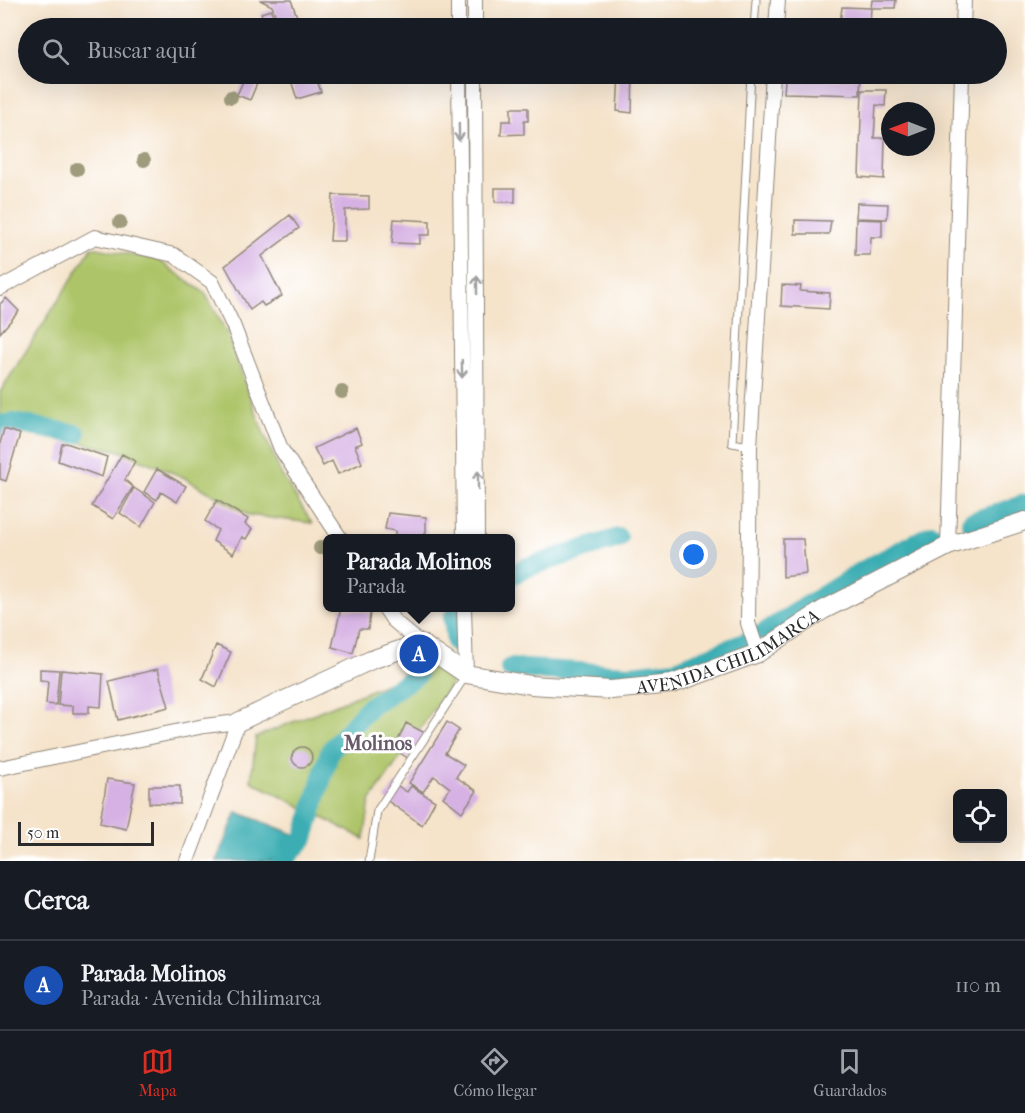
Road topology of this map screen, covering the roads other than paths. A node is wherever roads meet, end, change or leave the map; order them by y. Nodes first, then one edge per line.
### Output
1 (458, 0) edge
2 (475, 0) edge
3 (756, 0) edge
4 (778, 0) edge
5 (964, 0) edge
6 (458, 18) edge
7 (475, 18) edge
8 (755, 18) edge
9 (777, 18) edge
10 (963, 18) edge
11 (459, 84) edge
12 (476, 84) edge
13 (751, 84) edge
14 (772, 84) edge
15 (962, 84) edge
16 (0, 288) edge
17 (750, 446) junction
18 (1025, 521) edge
19 (337, 534) edge
20 (464, 534) edge
21 (477, 534) edge
22 (948, 546) junction
23 (388, 612) edge
24 (464, 612) edge
25 (420, 643) junction
26 (758, 653) junction
27 (466, 675) junction
28 (238, 722) junction
29 (0, 768) edge
30 (187, 861) edge
31 (369, 861) edge

1 - 6 street
2 - 7 street
3 - 8 lane
4 - 9 street
5 - 10 street
11 -> 20 street
21 -> 12 street
13 - 17 lane
14 - 17 street
15 - 22 street
16 - 19 street
17 - 26 street
18 - 22 street, AVENIDA CHILIMARCA
22 - 26 street, AVENIDA CHILIMARCA
23 - 25 street
24 - 27 street
25 - 27 street, AVENIDA CHILIMARCA
25 - 28 street
26 - 27 street, AVENIDA CHILIMARCA
27 - 31 lane
28 - 29 street
28 - 30 street

